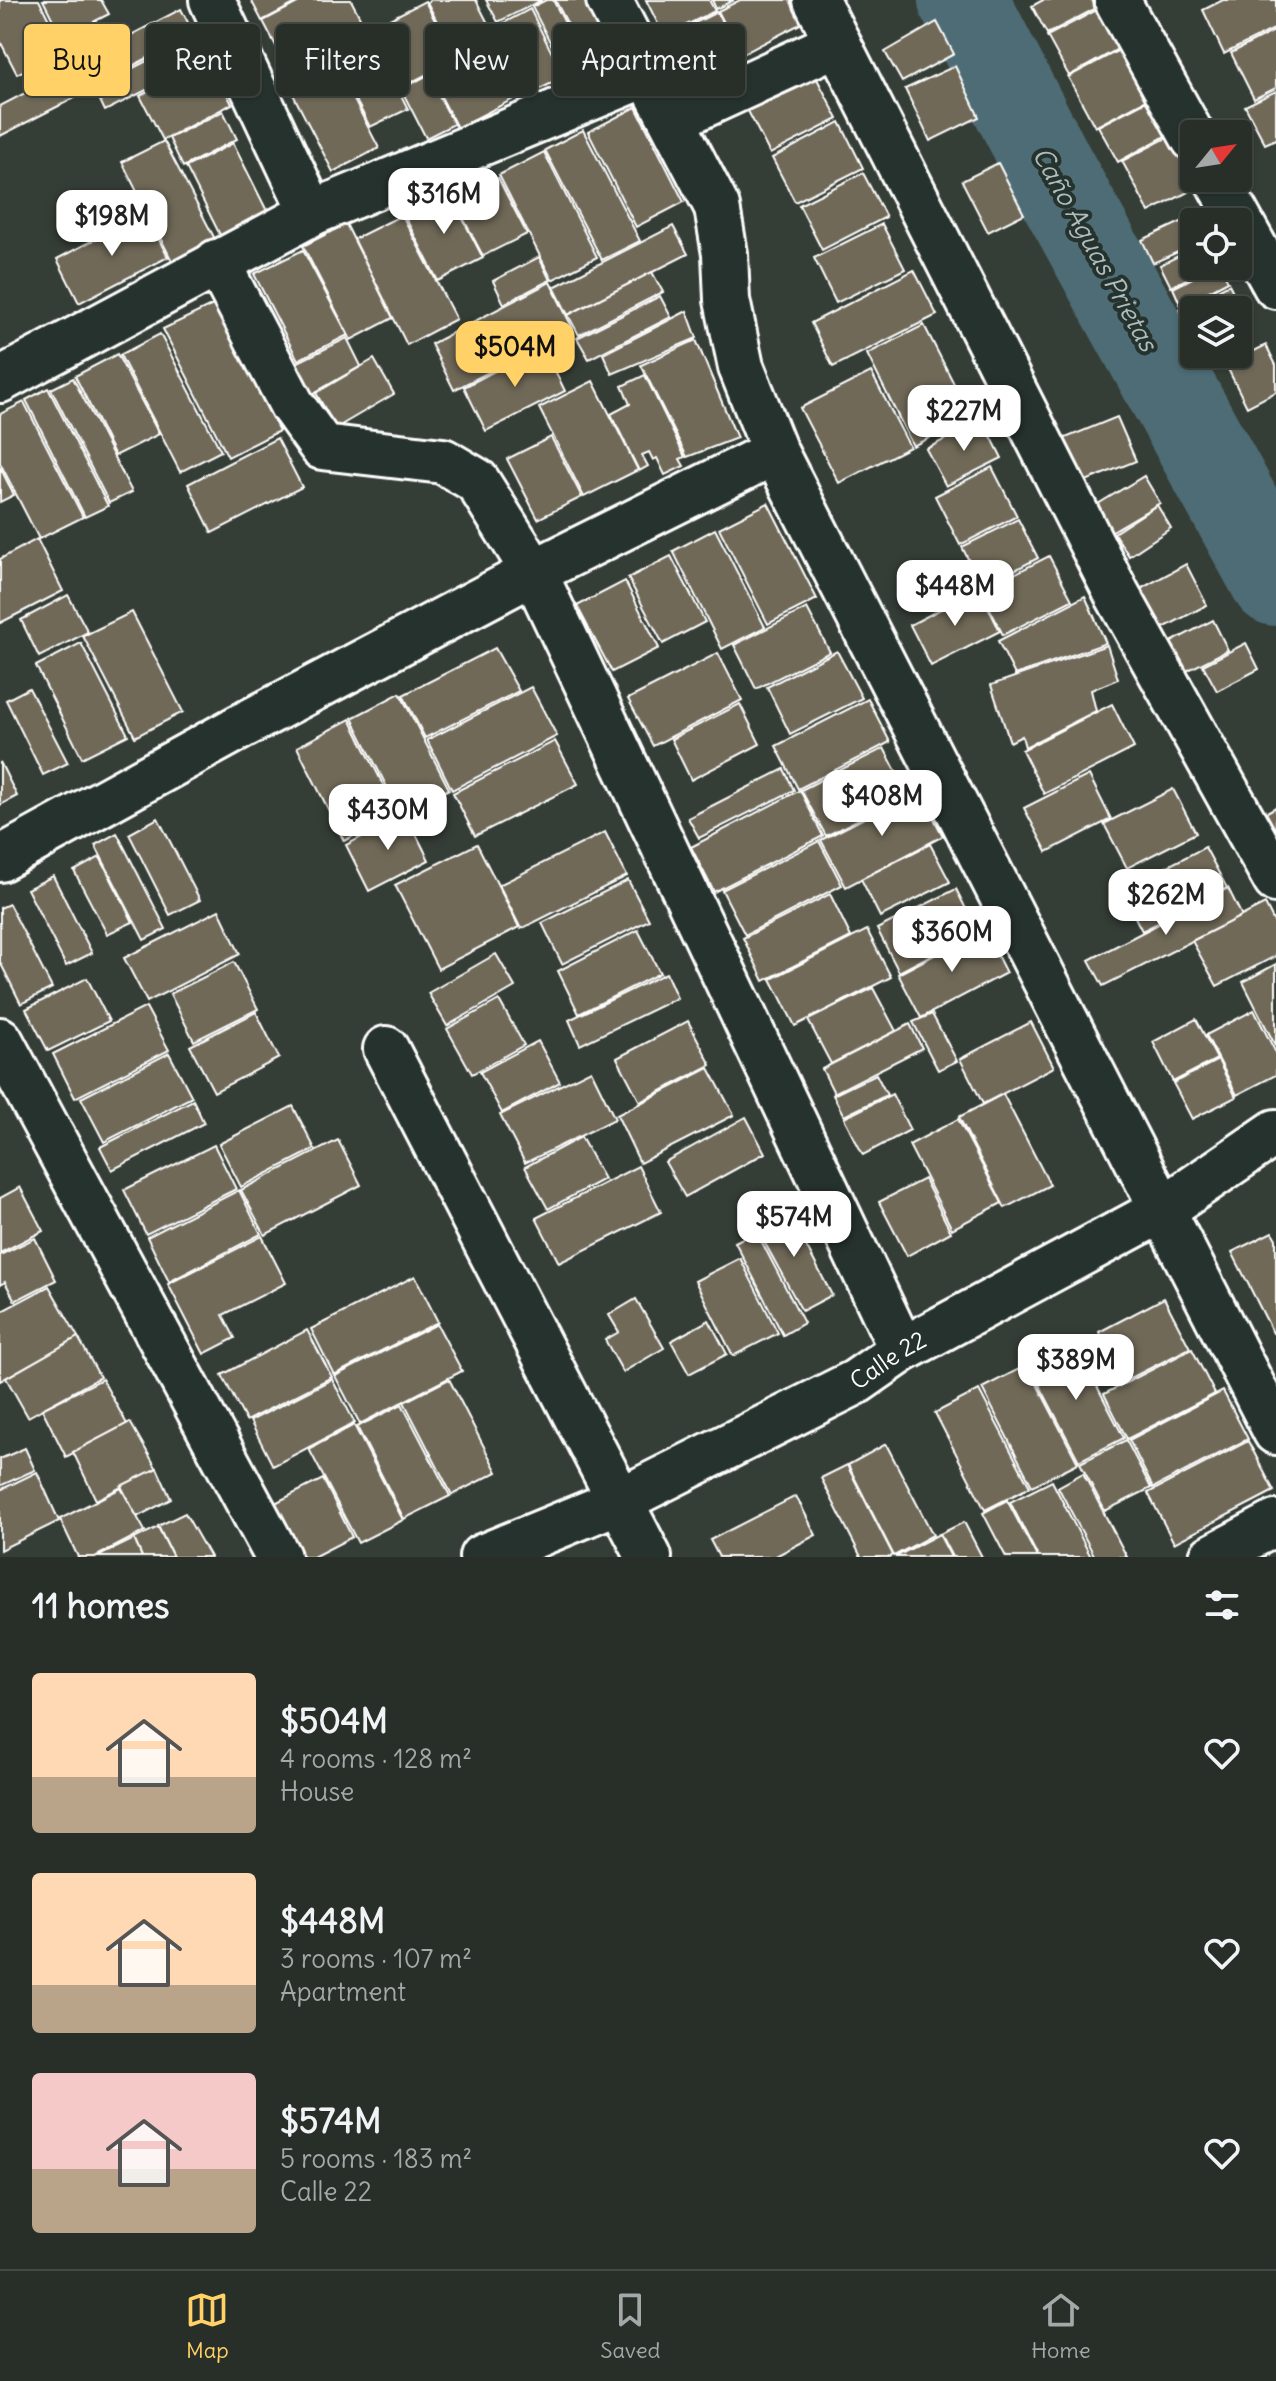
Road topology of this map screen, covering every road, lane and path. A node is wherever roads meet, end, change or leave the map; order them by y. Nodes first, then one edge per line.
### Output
1 (212, 0) edge
2 (609, 0) edge
3 (816, 0) edge
4 (1117, 0) edge
5 (622, 24) edge
6 (838, 43) junction
7 (595, 96) edge
8 (660, 96) edge
9 (673, 119) junction
10 (1183, 120) edge
11 (1224, 192) edge
12 (312, 213) junction
13 (217, 262) junction
14 (1276, 286) edge
15 (0, 380) edge
16 (775, 452) junction
17 (534, 572) junction
18 (0, 859) edge
19 (1276, 880) edge
20 (0, 1040) edge
21 (386, 1049) dead end
22 (1276, 1132) edge
23 (1162, 1210) junction
24 (902, 1350) junction
25 (1276, 1432) edge
26 (619, 1501) junction
27 (1276, 1523) edge
28 (278, 1557) edge
29 (482, 1557) edge
30 (649, 1557) edge
31 (1212, 1557) edge

1 - 12 street
2 - 5 street
3 - 6 street
4 - 10 street
6 - 9 street
6 - 19 street
7 - 12 street
8 - 9 street
9 - 16 street
11 - 14 street
12 - 13 street
13 - 15 street
13 - 17 street
16 - 17 street
16 - 23 street
17 - 18 street
17 - 24 street
20 - 28 street
21 - 26 street
22 - 23 street, Calle 22
23 - 24 street, Calle 22
23 - 25 street
24 - 26 street, Calle 22
26 - 29 street, Calle 22
26 - 30 street
27 - 31 street

